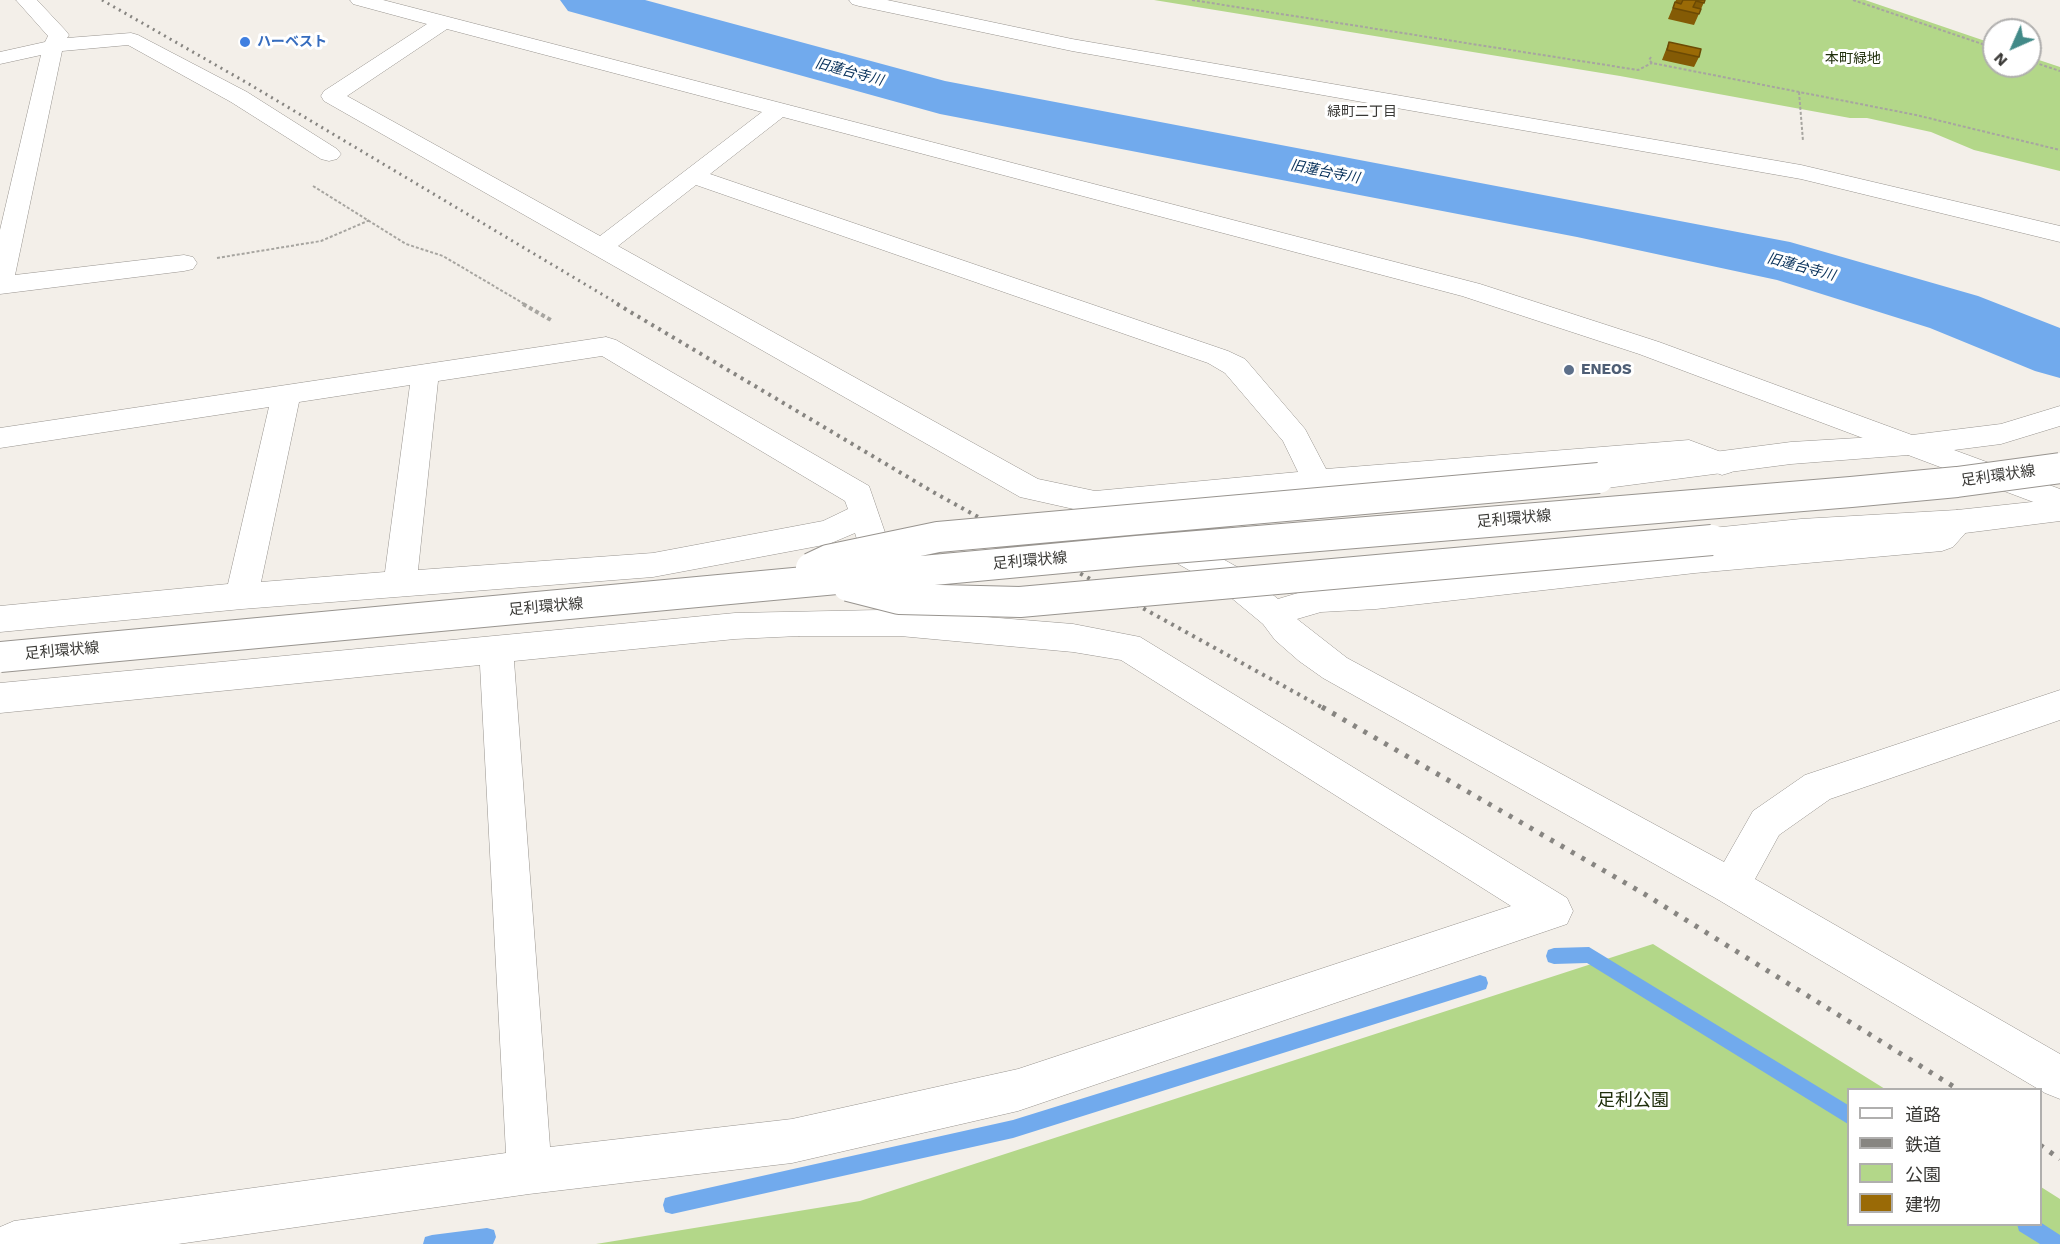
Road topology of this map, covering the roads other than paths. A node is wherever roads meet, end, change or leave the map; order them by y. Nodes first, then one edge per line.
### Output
1 (26, 0) edge
2 (360, 0) edge
3 (859, 0) edge
4 (442, 22) junction
5 (53, 46) junction
6 (0, 58) edge
7 (778, 110) junction
8 (324, 150) road end
9 (693, 176) junction
10 (2060, 234) edge
11 (602, 246) junction
12 (184, 263) road end
13 (0, 285) edge
14 (425, 375) junction
15 (285, 395) junction
16 (2060, 416) edge
17 (0, 438) edge
18 (1908, 445) junction
19 (1722, 464) junction
20 (2060, 468) edge
21 (1317, 481) junction
22 (2060, 501) edge
23 (1095, 502) junction
24 (2060, 510) edge
25 (864, 515) junction
26 (1957, 522) junction
27 (828, 580) junction
28 (400, 584) junction
29 (771, 586) junction
30 (242, 596) junction
31 (1275, 615) junction
32 (0, 619) edge
33 (900, 623) junction
34 (496, 649) junction
35 (0, 657) edge
36 (0, 698) edge
37 (2060, 705) edge
38 (1731, 886) junction
39 (2060, 1078) edge
40 (529, 1172) junction
41 (14, 1244) edge

1 - 5 street
2 - 4 street
3 - 10 street
4 - 7 street
4 - 11 street
5 - 6 street
5 - 8 street
5 - 13 street
7 - 9 street
7 - 18 street
9 - 11 street
9 - 21 street
11 - 23 street
12 - 13 street
14 - 15 street
14 - 25 street
14 - 28 street
15 - 17 street
15 - 30 street
16 - 18 street
18 - 19 street
18 - 22 street
19 - 21 street
19 - 29 street, bridge
20 - 27 street, 足利環状線, bridge
21 - 23 street
23 - 31 street
24 - 26 street
25 - 28 street
25 - 33 street
26 - 27 street, bridge
26 - 31 street
27 - 29 street, 足利環状線, bridge
28 - 30 street
29 - 35 street, 足利環状線, bridge
30 - 32 street
31 - 38 street
33 - 34 street
33 - 40 street
34 - 36 street
34 - 40 street
37 - 38 street
38 - 39 street
40 - 41 street

